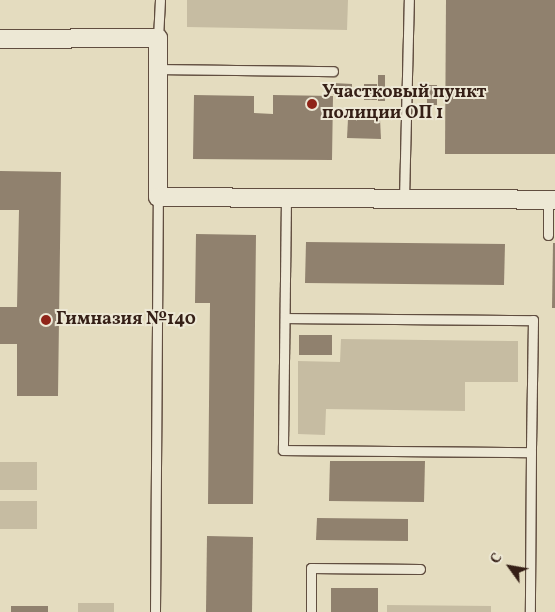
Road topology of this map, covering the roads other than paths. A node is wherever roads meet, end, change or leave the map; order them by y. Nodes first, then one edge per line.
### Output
1 (160, 0) edge
2 (409, 0) edge
3 (158, 38) junction
4 (0, 39) edge
5 (159, 69) junction
6 (333, 71) dead end
7 (158, 198) junction
8 (286, 198) junction
9 (404, 199) junction
10 (552, 200) edge
11 (548, 235) dead end
12 (285, 318) junction
13 (531, 452) junction
14 (420, 569) dead end
15 (155, 612) edge
16 (311, 612) edge
17 (530, 612) edge

1 - 3 lane
2 - 9 lane
3 - 4 street
3 - 5 street
5 - 6 lane
5 - 7 street
7 - 8 street
7 - 15 lane
8 - 9 street
8 - 12 lane
9 - 10 street
10 - 11 lane
12 - 13 lane
12 - 13 lane
13 - 17 lane
14 - 16 lane

